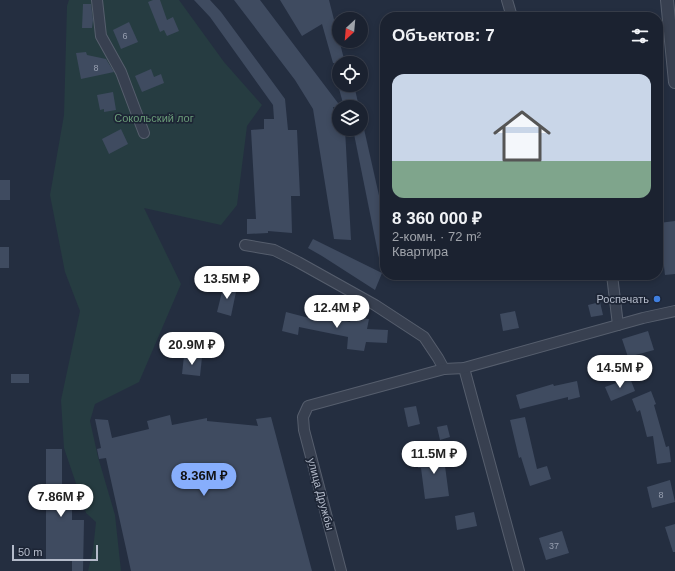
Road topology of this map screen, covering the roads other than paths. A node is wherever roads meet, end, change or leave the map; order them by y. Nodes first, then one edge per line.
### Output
1 (97, 0) edge
2 (507, 0) edge
3 (667, 0) edge
4 (511, 12) edge
5 (672, 15) edge
6 (675, 82) edge
7 (144, 133) dead end
8 (246, 245) dead end
9 (613, 280) edge
10 (675, 310) edge
11 (618, 325) junction
12 (464, 368) junction
13 (444, 369) junction
14 (342, 571) edge
15 (520, 571) edge

1 - 7 street
2 - 4 street
3 - 5 street
5 - 6 street
8 - 13 street
9 - 11 street
10 - 11 street
11 - 12 street
12 - 13 street
12 - 15 street
13 - 14 street, улица Дружбы

